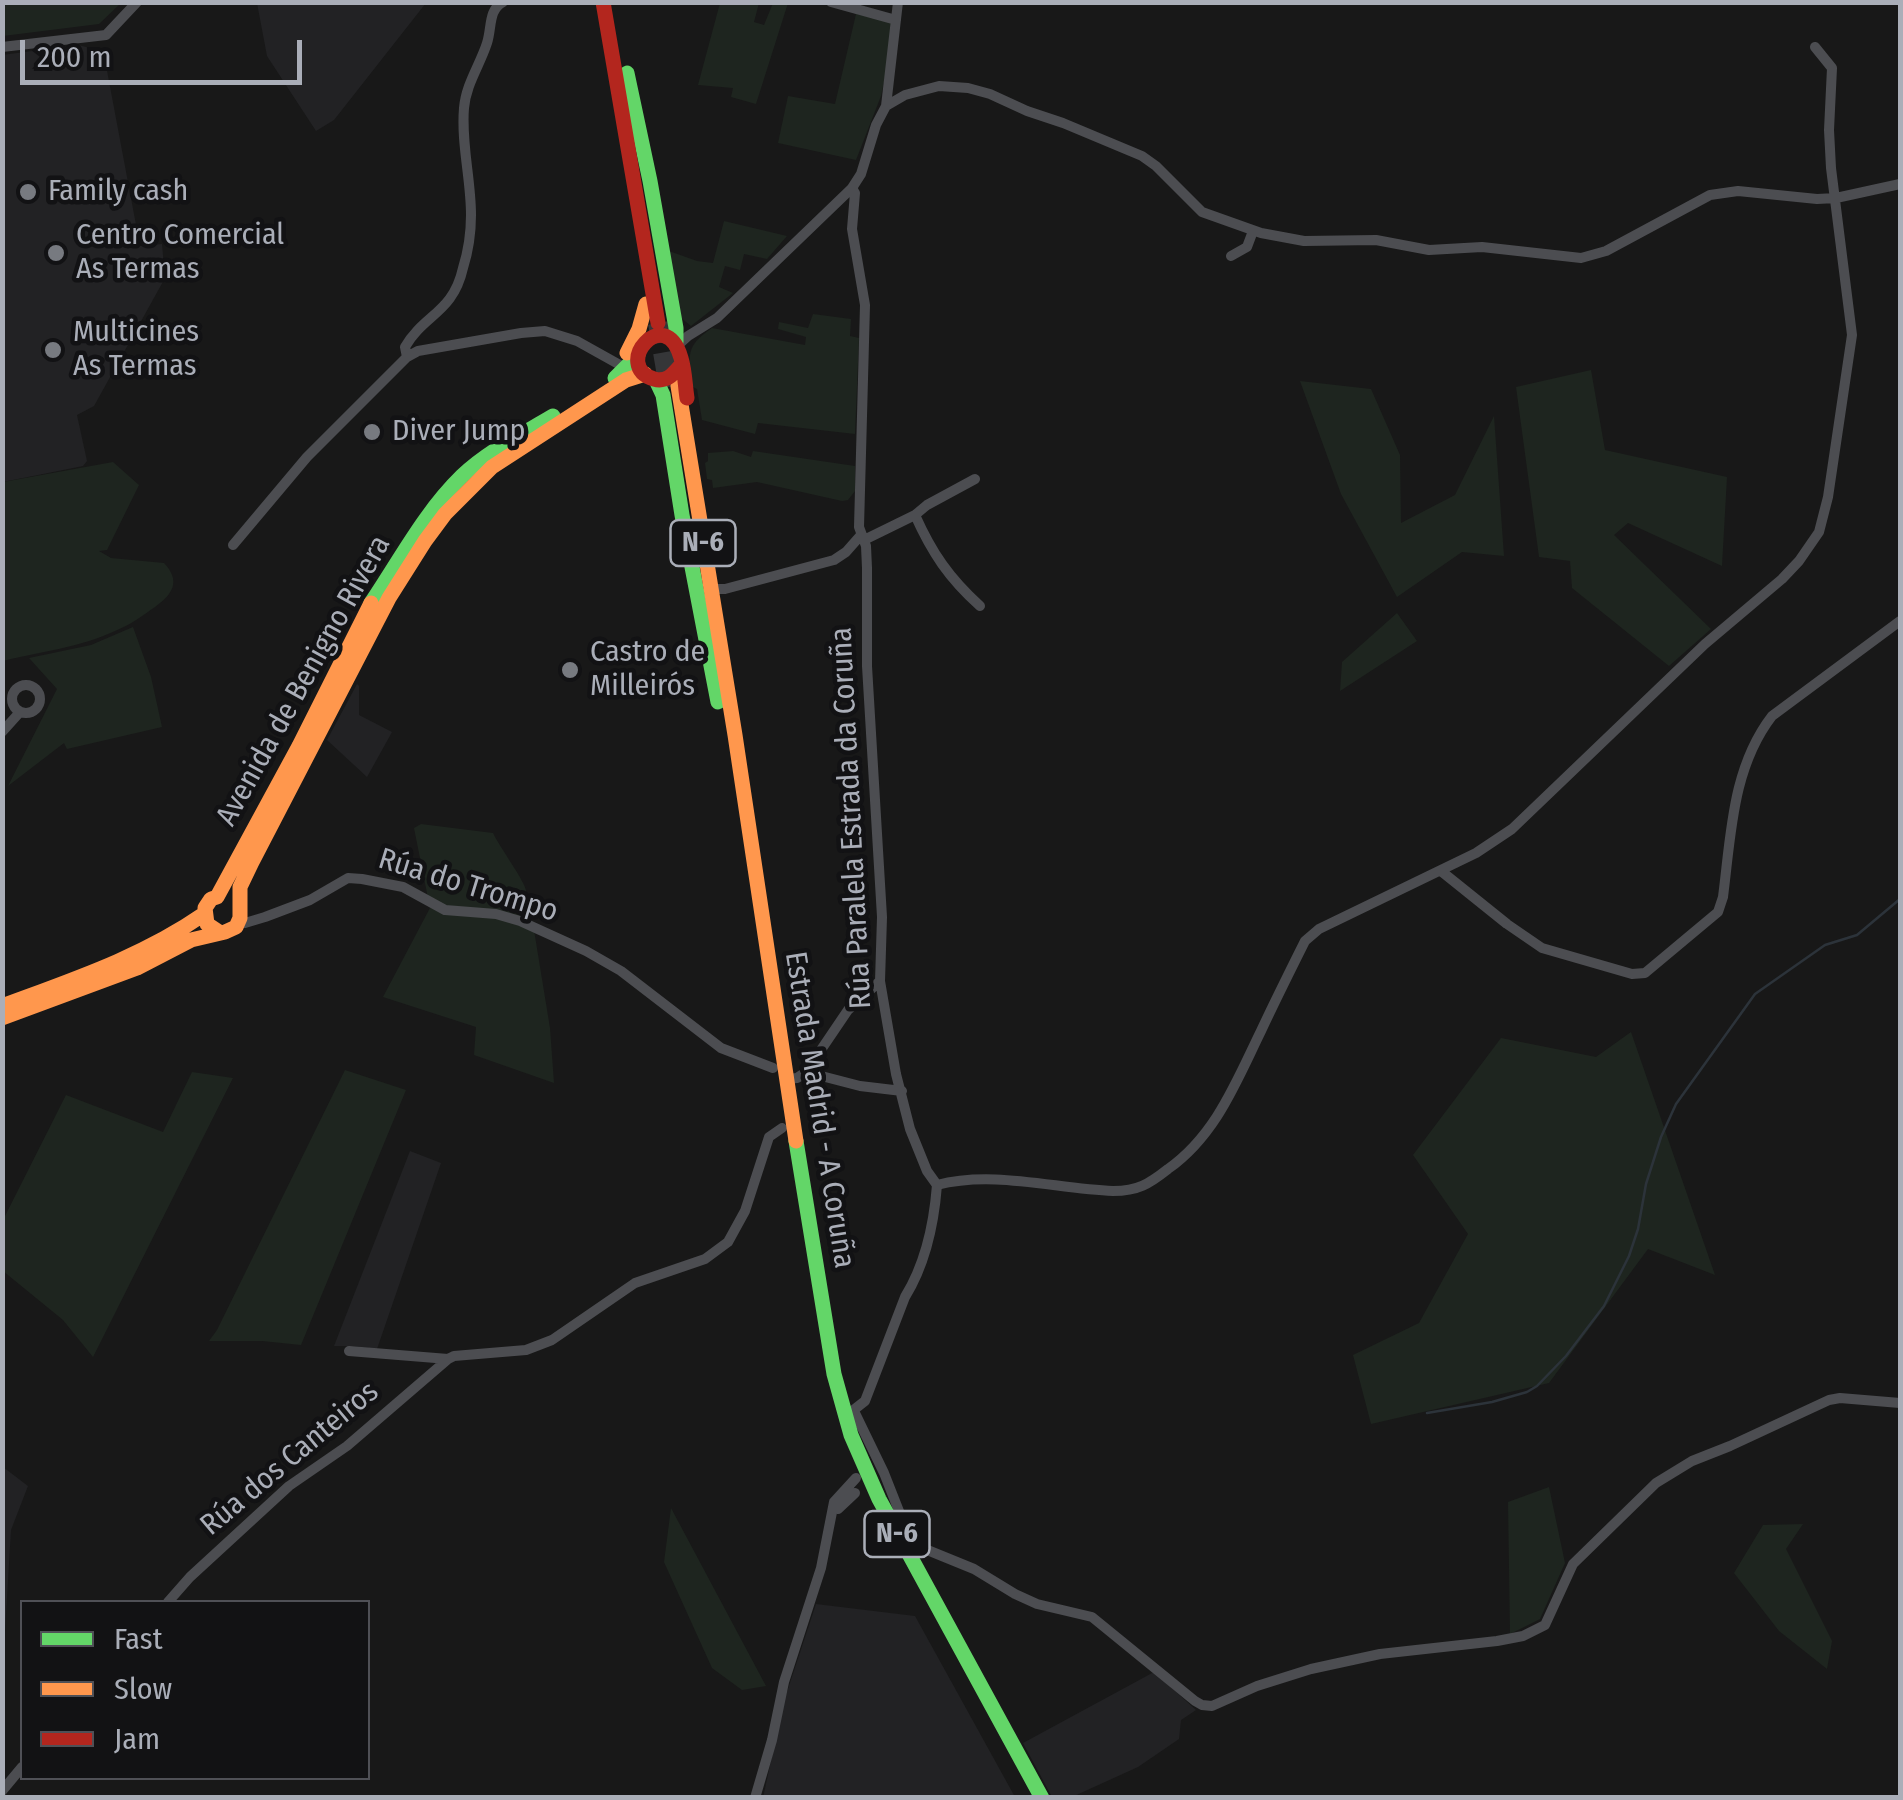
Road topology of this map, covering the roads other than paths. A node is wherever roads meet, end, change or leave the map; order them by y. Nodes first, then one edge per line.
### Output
1 (136, 2) edge
2 (603, 2) edge
3 (615, 2) edge
4 (831, 2) edge
5 (898, 2) edge
6 (495, 4) edge
7 (896, 20) junction
8 (2, 47) edge
9 (1815, 47) dead end
10 (620, 72) junction
11 (886, 106) junction
12 (1900, 184) edge
13 (852, 188) junction
14 (1836, 198) junction
15 (1253, 231) junction
16 (1230, 256) dead end
17 (646, 304) junction
18 (662, 322) tunnel mouth
19 (646, 340) junction
20 (677, 344) junction
21 (638, 356) junction
22 (406, 357) junction
23 (620, 365) junction
24 (681, 365) junction
25 (662, 382) junction
26 (596, 390) junction
27 (974, 479) dead end
28 (915, 515) junction
29 (862, 537) junction
30 (233, 545) dead end
31 (717, 588) junction
32 (980, 606) dead end
33 (1900, 621) edge
34 (2, 685) edge
35 (17, 688) junction
36 (724, 700) junction
37 (20, 712) junction
38 (2, 732) edge
39 (1441, 871) junction
40 (216, 897) junction
41 (238, 903) junction
42 (204, 914) junction
43 (240, 921) junction
44 (219, 932) junction
45 (880, 981) junction
46 (2, 1006) edge
47 (2, 1018) edge
48 (773, 1068) junction
49 (806, 1072) junction
50 (787, 1079) junction
51 (902, 1091) junction
52 (782, 1128) junction
53 (937, 1185) junction
54 (348, 1352) dead end
55 (448, 1359) junction
56 (1900, 1402) edge
57 (850, 1413) junction
58 (855, 1485) junction
59 (908, 1544) junction
60 (170, 1600) edge
61 (20, 1769) edge
62 (2, 1791) edge
63 (755, 1798) edge
64 (1029, 1798) edge
65 (1042, 1798) edge

1 - 8 street
2 - 10 main road
3 - 10 main road
4 - 7 street
5 - 7 street
6 - 22 street
7 - 11 street
9 - 14 street
10 - 17 main road
10 - 18 main road
10 - 20 main road
11 - 13 street
11 - 15 street
12 - 14 street
13 - 20 street
13 - 29 street, Rúa Paralela Estrada da Coruña
14 - 15 street
14 - 39 street
15 - 16 street
17 - 19 main road
17 - 23 main road
19 - 20 main road
19 - 21 main road
20 - 24 main road
21 - 25 main road
21 - 26 main road, Avenida de Benigno Rivera
22 - 23 street
22 - 30 street
23 - 26 main road
24 - 25 main road
24 - 31 main road
25 - 36 main road, Estrada Madrid - A Coruña / N-6
25 - 41 main road, Avenida de Benigno Rivera
26 - 40 main road, Avenida de Benigno Rivera
27 - 28 street
28 - 29 street
28 - 32 street
29 - 31 street
29 - 45 street, Rúa Paralela Estrada da Coruña
31 - 36 main road
33 - 39 street
34 - 35 street
35 - 37 street
35 - 37 street
36 - 48 main road, Estrada Madrid - A Coruña / N-6
36 - 50 main road, Estrada Madrid - A Coruña / N-6
37 - 38 street
39 - 53 street
40 - 41 main road
40 - 42 main road
41 - 43 main road
42 - 44 main road
42 - 46 main road
43 - 44 main road
43 - 48 street, Rúa do Trompo
44 - 47 main road
45 - 49 street
45 - 51 street, Rúa Paralela Estrada da Coruña
48 - 52 main road, Estrada Madrid - A Coruña / N-6
49 - 50 street
49 - 51 street
50 - 57 main road, Estrada Madrid - A Coruña / N-6
51 - 53 street, Rúa Paralela Estrada da Coruña
52 - 55 street
52 - 58 main road, Estrada Madrid - A Coruña / N-6
53 - 57 street
54 - 55 street
55 - 60 street, Rúa dos Canteiros
56 - 59 street
57 - 59 street
57 - 59 main road, Estrada Madrid - A Coruña / N-6
58 - 63 street
58 - 64 main road, Estrada Madrid - A Coruña / N-6
59 - 65 main road, Estrada Madrid - A Coruña / N-6
61 - 62 street

